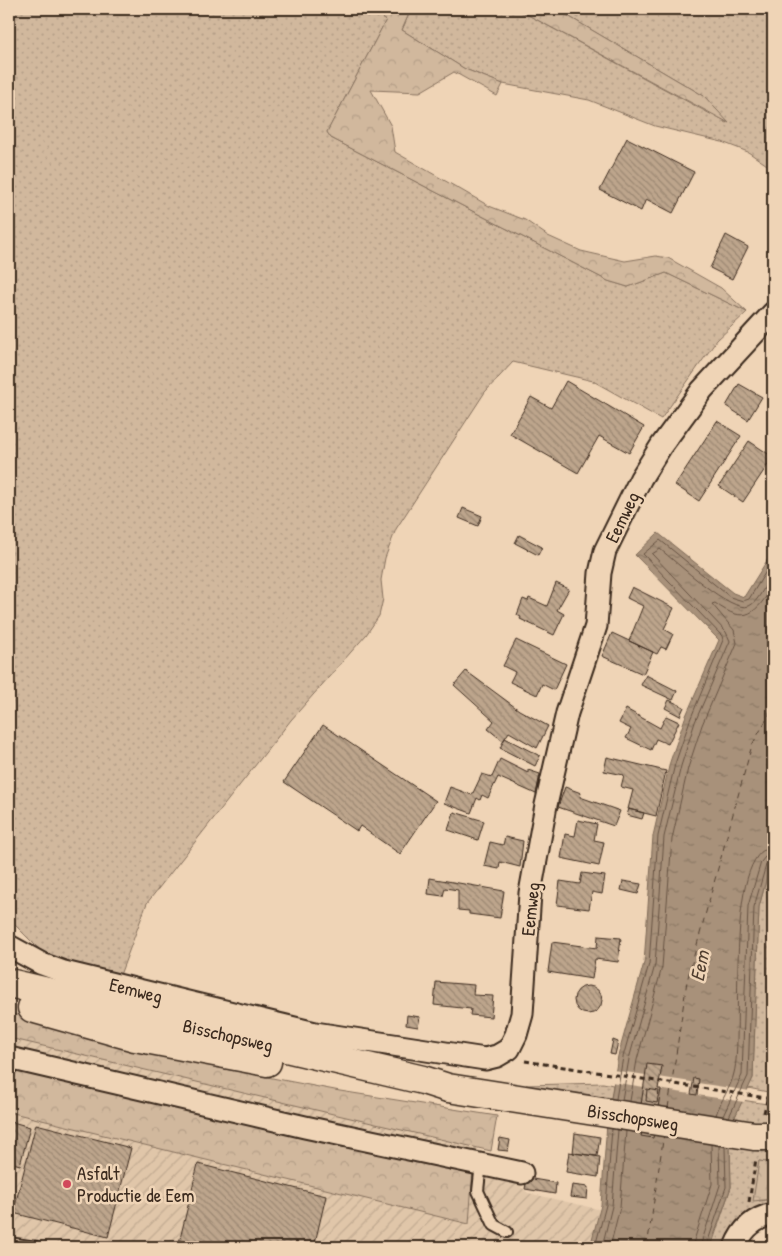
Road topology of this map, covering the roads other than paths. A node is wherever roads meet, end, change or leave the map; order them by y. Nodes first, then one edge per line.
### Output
1 (773, 313) edge
2 (9, 946) edge
3 (9, 982) edge
4 (9, 1001) edge
5 (9, 1058) edge
6 (448, 1088) junction
7 (765, 1138) edge
8 (481, 1163) junction
9 (522, 1173) dead end
10 (773, 1214) edge
11 (507, 1232) dead end
12 (9, 1242) edge
13 (36, 1247) edge
14 (735, 1247) edge

1 - 2 street, Eemweg
3 - 6 main road, Bisschopsweg
4 - 6 main road, Bisschopsweg
5 - 8 street
6 - 7 main road, Bisschopsweg
8 - 9 street
8 - 11 lane
10 - 14 street
12 - 13 lane

